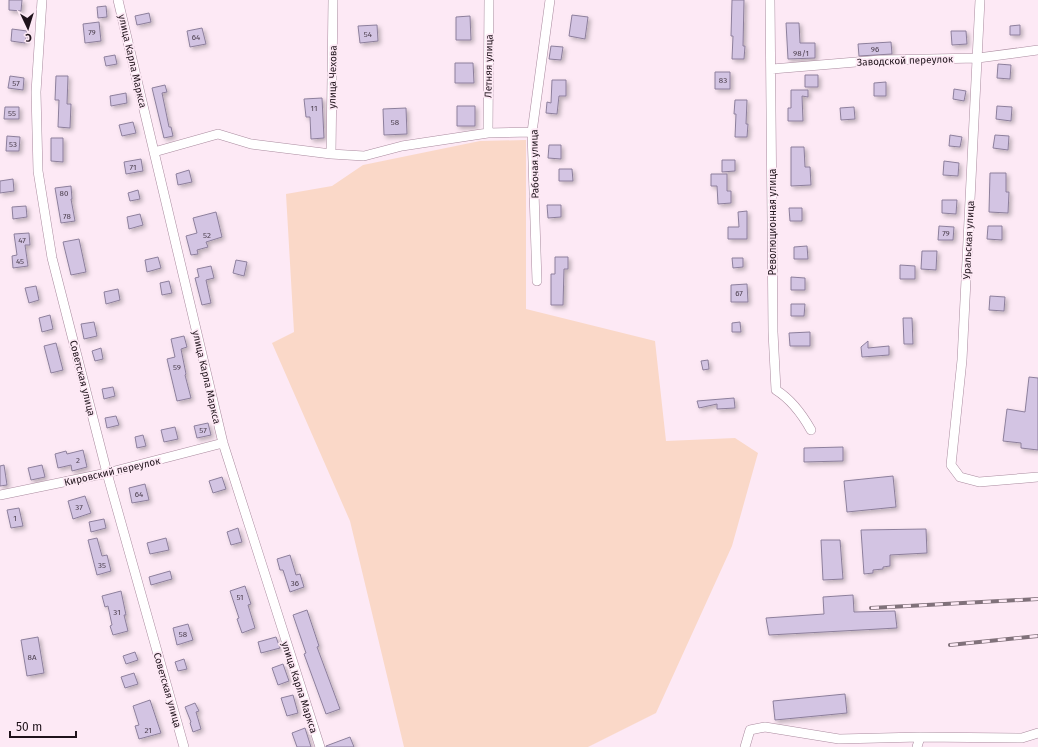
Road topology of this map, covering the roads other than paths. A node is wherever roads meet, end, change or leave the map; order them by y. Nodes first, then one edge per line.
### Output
1 (42, 0) edge
2 (118, 0) edge
3 (333, 0) edge
4 (490, 0) edge
5 (550, 0) edge
6 (770, 0) edge
7 (980, 0) edge
8 (1038, 50) edge
9 (978, 58) junction
10 (772, 69) junction
11 (532, 132) junction
12 (488, 133) junction
13 (154, 152) junction
14 (331, 154) junction
15 (537, 281) dead end
16 (811, 430) dead end
17 (223, 443) junction
18 (107, 473) junction
19 (1038, 477) edge
20 (0, 494) edge
21 (1038, 733) edge
22 (920, 737) junction
23 (184, 747) edge
24 (320, 747) edge
25 (745, 747) edge
26 (917, 747) edge

1 - 18 street, Советская улица
2 - 13 street, улица Карла Маркса
3 - 14 street, улица Чехова
4 - 12 street, Летняя улица
5 - 11 street, Рабочая улица
6 - 10 street, Революционная улица
7 - 9 street, Уральская улица
8 - 9 street, Заводской переулок
9 - 10 street, Заводской переулок
9 - 19 street, Уральская улица
10 - 16 street, Революционная улица
11 - 12 street
11 - 15 street, Рабочая улица
12 - 14 street
13 - 14 street
13 - 17 street, улица Карла Маркса
17 - 18 street, Кировский переулок
17 - 24 street, улица Карла Маркса
18 - 20 street, Кировский переулок
18 - 23 street, Советская улица
21 - 22 street
22 - 25 street
22 - 26 street

